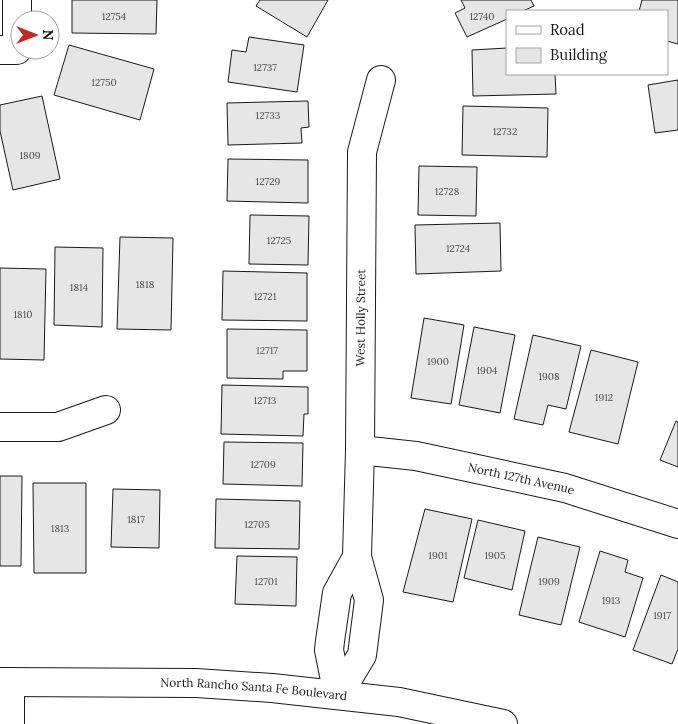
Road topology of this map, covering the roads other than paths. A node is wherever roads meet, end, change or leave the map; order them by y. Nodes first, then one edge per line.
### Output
1 (16, 0) edge
2 (9, 50) edge
3 (381, 80) dead end
4 (106, 410) dead end
5 (0, 428) edge
6 (360, 450) junction
7 (678, 524) edge
8 (5, 682) edge
9 (338, 695) junction
10 (10, 724) edge
11 (503, 724) edge

1 - 2 street
3 - 6 street, West Holly Street
4 - 5 street
6 - 7 street, North 127th Avenue
6 - 9 street, West Holly Street
8 - 9 street, North Rancho Santa Fe Boulevard
8 - 10 street
9 - 11 street, North Rancho Santa Fe Boulevard

